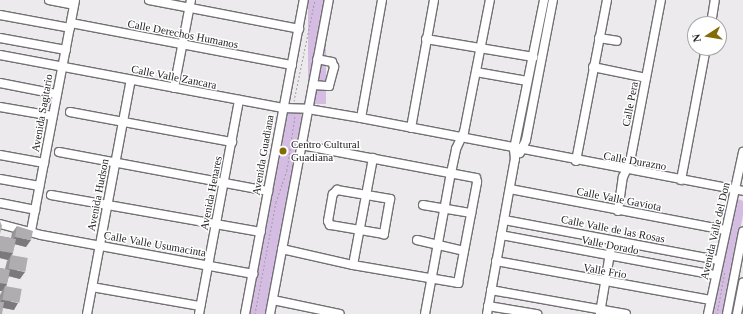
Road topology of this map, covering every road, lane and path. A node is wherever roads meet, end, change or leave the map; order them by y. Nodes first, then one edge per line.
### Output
1 (49, 0) edge
2 (149, 0) edge
3 (304, 0) edge
4 (315, 0) edge
5 (329, 0) edge
6 (382, 0) edge
7 (434, 0) edge
8 (490, 0) edge
9 (544, 0) edge
10 (553, 0) edge
11 (606, 0) edge
12 (661, 0) edge
13 (715, 0) edge
14 (75, 2) edge
15 (190, 4) edge
16 (0, 15) edge
17 (712, 16) edge
18 (70, 26) junction
19 (299, 29) junction
20 (0, 38) edge
21 (599, 38) junction
22 (426, 39) junction
23 (617, 41) dead end
24 (182, 45) junction
25 (481, 49) junction
26 (66, 50) junction
27 (0, 55) edge
28 (704, 56) edge
29 (533, 57) junction
30 (317, 59) junction
31 (292, 65) junction
32 (62, 66) junction
33 (593, 67) junction
34 (476, 72) junction
35 (646, 78) junction
36 (131, 80) junction
37 (527, 81) junction
38 (0, 83) edge
39 (313, 85) junction
40 (174, 88) junction
41 (56, 94) junction
42 (239, 100) junction
43 (0, 107) edge
44 (283, 108) junction
45 (294, 108) junction
46 (308, 109) junction
47 (70, 112) dead end
48 (52, 116) junction
49 (361, 118) junction
50 (123, 121) junction
51 (411, 128) junction
52 (461, 138) junction
53 (232, 142) junction
54 (301, 145) junction
55 (518, 149) junction
56 (58, 152) dead end
57 (743, 152) edge
58 (0, 155) edge
59 (373, 158) junction
60 (576, 161) junction
61 (115, 162) junction
62 (44, 163) junction
63 (626, 170) junction
64 (451, 174) junction
65 (0, 179) edge
66 (681, 180) junction
67 (224, 183) junction
68 (39, 186) junction
69 (510, 188) junction
70 (268, 191) junction
71 (739, 191) edge
72 (367, 194) junction
73 (51, 195) dead end
74 (0, 203) edge
75 (107, 205) junction
76 (423, 205) dead end
77 (444, 209) junction
78 (35, 210) junction
79 (618, 211) junction
80 (471, 213) junction
81 (504, 220) junction
82 (0, 224) edge
83 (216, 224) junction
84 (359, 230) junction
85 (725, 230) junction
86 (31, 231) junction
87 (261, 232) junction
88 (743, 232) edge
89 (501, 235) junction
90 (420, 241) dead end
91 (612, 241) junction
92 (100, 245) junction
93 (438, 245) junction
94 (282, 249) junction
95 (464, 251) junction
96 (609, 256) junction
97 (718, 260) junction
98 (496, 261) junction
99 (208, 264) junction
100 (353, 265) junction
101 (253, 274) junction
102 (715, 275) junction
103 (432, 278) junction
104 (606, 282) junction
105 (743, 283) edge
106 (92, 287) junction
107 (491, 290) junction
108 (273, 300) junction
109 (710, 300) junction
110 (199, 310) edge
111 (488, 310) edge
112 (600, 312) edge
113 (87, 314) edge
114 (245, 314) edge
115 (255, 314) edge
116 (270, 314) edge
117 (340, 314) edge
118 (425, 314) edge
119 (537, 314) edge
120 (626, 314) edge
121 (708, 314) edge
122 (728, 314) edge
123 (737, 314) edge

1 - 14 street
2 - 15 street
3 - 19 street, Avenida Guadiana
4 - 45 path
5 - 30 street
6 - 49 street
7 - 22 street
8 - 25 street
9 - 29 street
10 - 55 street
11 - 21 street
12 - 35 street, Calle Pera
13 - 17 street
14 - 18 street, Avenida Sagitario
15 - 19 street
15 - 24 street
16 - 18 street, Calle Derechos Humanos
18 - 24 street, Calle Derechos Humanos
18 - 26 street, Avenida Sagitario
19 - 31 street, Avenida Guadiana
20 - 26 street
21 - 23 street
21 - 33 street
22 - 25 street
22 - 51 street
24 - 31 street, Calle Derechos Humanos
24 - 40 street
25 - 29 street
25 - 34 street
26 - 32 street, Avenida Sagitario
27 - 32 street, Calle Valle Zancara
28 - 66 street
29 - 37 street
30 - 39 street
30 - 39 street
31 - 44 street, Avenida Guadiana
32 - 36 street, Calle Valle Zancara
32 - 41 street, Avenida Sagitario
33 - 35 street
33 - 60 street
34 - 37 street
34 - 52 street
35 - 63 street, Calle Pera
36 - 40 street, Calle Valle Zancara
36 - 50 street, Avenida Hudson
37 - 55 street
38 - 41 street
39 - 46 street
40 - 42 street, Calle Valle Zancara
41 - 48 street, Avenida Sagitario
42 - 44 street, Calle Valle Zancara
42 - 53 street, Avenida Henares
43 - 48 street
44 - 45 street
44 - 70 street, Avenida Guadiana
45 - 46 street
45 - 115 path
46 - 49 street
46 - 54 street
47 - 50 street
48 - 62 street, Avenida Sagitario
49 - 51 street, Calle Durazno
50 - 53 street
50 - 61 street, Avenida Hudson
51 - 52 street, Calle Durazno
52 - 55 street, Calle Durazno
52 - 64 street
53 - 67 street, Avenida Henares
54 - 59 street
54 - 94 street
55 - 60 street, Calle Durazno
55 - 69 street
56 - 61 street
57 - 71 street, Avenida Valle del Don
58 - 62 street
59 - 64 street
59 - 72 street
60 - 63 street, Calle Durazno
61 - 67 street
61 - 75 street, Avenida Hudson
62 - 68 street, Avenida Sagitario
63 - 66 street, Calle Durazno
63 - 79 street, Calle Pera
64 - 77 street
64 - 80 street
65 - 68 street
66 - 71 street, Calle Durazno
67 - 70 street
67 - 83 street, Avenida Henares
68 - 78 street, Avenida Sagitario
69 - 79 street, Calle Valle Gaviota
69 - 81 street
70 - 87 street, Avenida Guadiana
71 - 85 street, Avenida Valle del Don
72 - 84 street
72 - 84 street
72 - 84 street
73 - 75 street
74 - 78 street
75 - 83 street
75 - 92 street, Avenida Hudson
76 - 77 street
77 - 80 street
77 - 93 street
78 - 86 street, Avenida Sagitario
79 - 85 street, Calle Valle Gaviota
80 - 95 street
81 - 89 street
81 - 91 street, Calle Valle de las Rosas
82 - 86 street, Calle Valle Usumacinta
83 - 87 street
83 - 99 street, Avenida Henares
84 - 100 street
85 - 97 street, Avenida Valle del Don
86 - 92 street, Calle Valle Usumacinta
87 - 101 street, Avenida Guadiana
88 - 122 street
89 - 96 street, Valle Dorado
89 - 98 street
90 - 93 street
91 - 96 street
91 - 97 street, Calle Valle de las Rosas
92 - 99 street, Calle Valle Usumacinta
92 - 106 street, Avenida Hudson
93 - 95 street
93 - 103 street
94 - 100 street
94 - 108 street
95 - 103 street
96 - 102 street, Valle Dorado
96 - 104 street
97 - 102 street, Avenida Valle del Don
98 - 104 street, Valle Frio
98 - 107 street
99 - 101 street, Calle Valle Usumacinta
99 - 110 street, Avenida Henares
100 - 103 street
101 - 114 street, Avenida Guadiana
102 - 109 street, Avenida Valle del Don
103 - 118 street
104 - 109 street, Valle Frio
104 - 112 street
105 - 123 street
106 - 110 street
106 - 113 street, Avenida Hudson
107 - 111 street
107 - 112 street
108 - 116 street
108 - 117 street
109 - 121 street, Avenida Valle del Don
111 - 119 street
112 - 120 street

